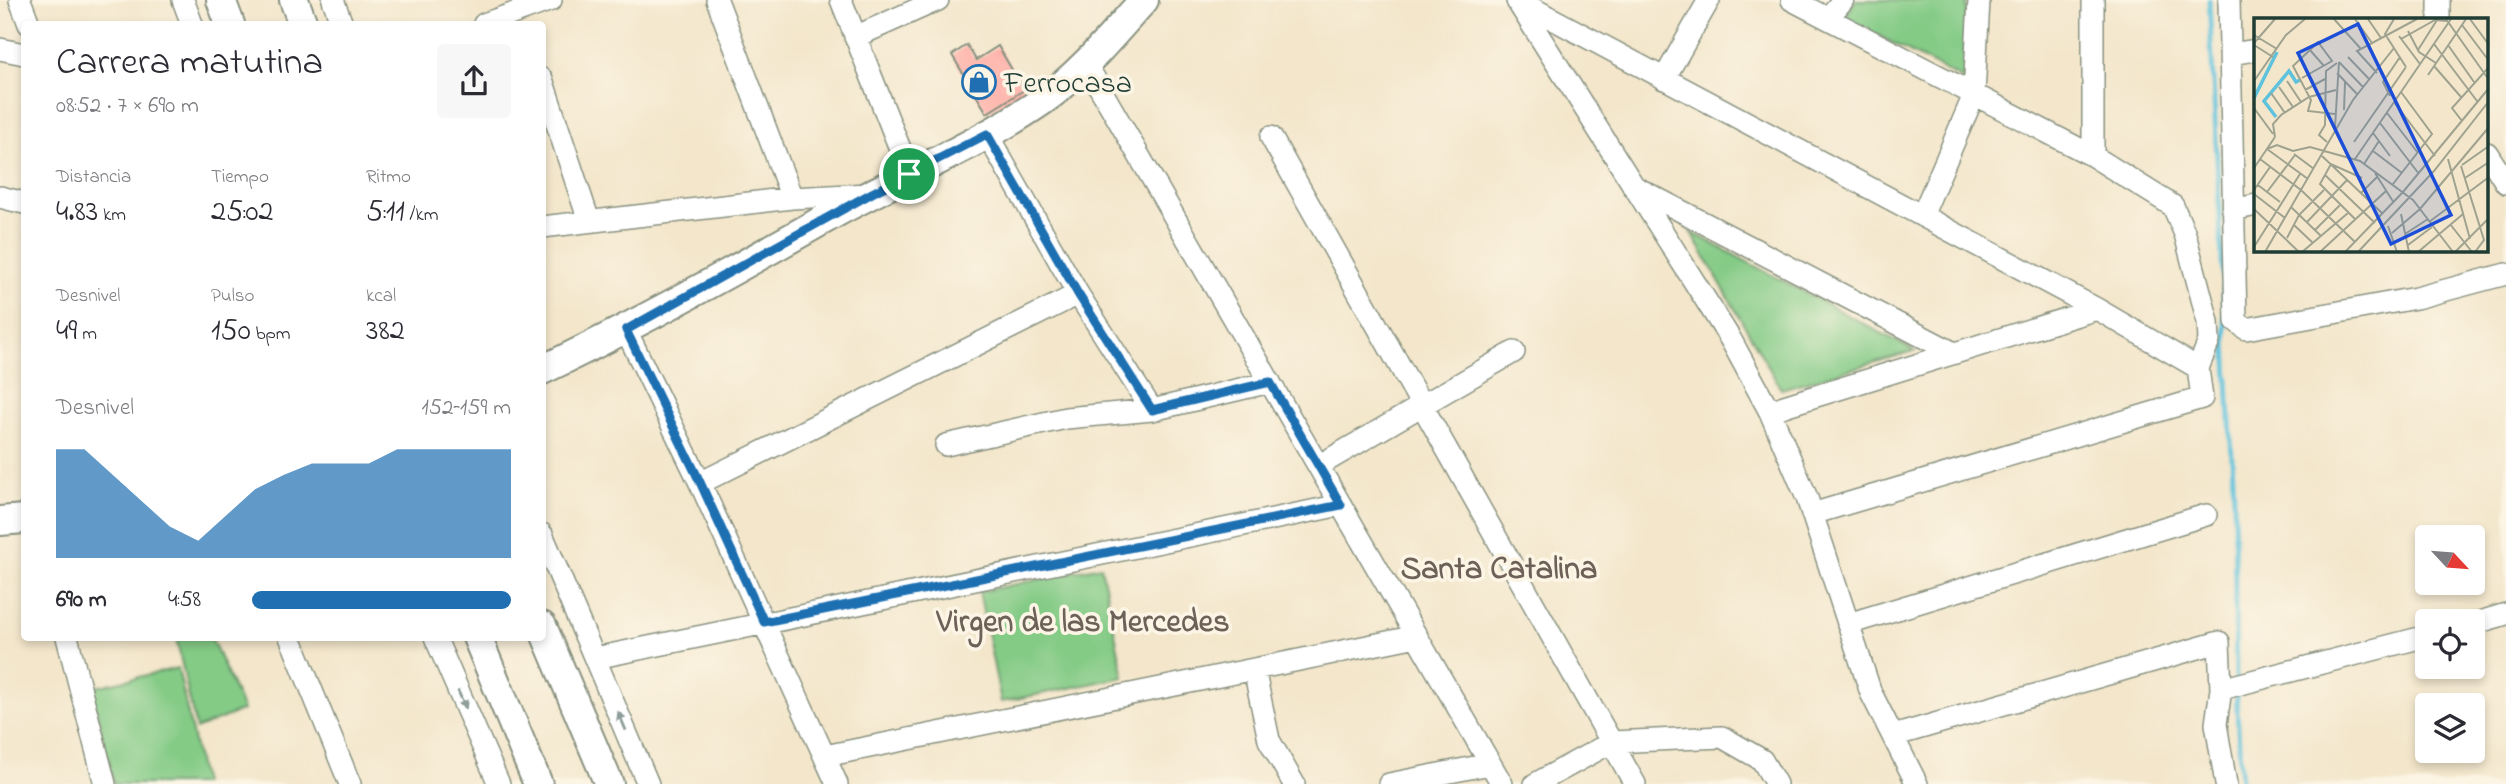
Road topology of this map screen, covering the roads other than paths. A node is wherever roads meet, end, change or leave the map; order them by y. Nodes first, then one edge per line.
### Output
1 (20, 0) edge
2 (183, 0) edge
3 (221, 0) edge
4 (294, 0) edge
5 (306, 0) edge
6 (333, 0) edge
7 (551, 0) edge
8 (717, 0) edge
9 (841, 0) edge
10 (938, 0) edge
11 (1144, 0) edge
12 (1709, 0) edge
13 (1792, 0) edge
14 (1843, 0) edge
15 (1979, 0) edge
16 (2093, 0) edge
17 (2229, 0) edge
18 (2439, 0) edge
19 (521, 12) edge
20 (1828, 18) junction
21 (2439, 18) edge
22 (28, 21) edge
23 (191, 21) edge
24 (229, 21) edge
25 (302, 21) edge
26 (309, 21) edge
27 (341, 21) edge
28 (493, 21) edge
29 (855, 37) junction
30 (0, 49) edge
31 (2254, 50) edge
32 (21, 53) edge
33 (2231, 54) junction
34 (1086, 64) junction
35 (1664, 79) junction
36 (546, 91) edge
37 (1974, 95) junction
38 (987, 134) junction
39 (1271, 136) dead end
40 (2488, 155) edge
41 (2093, 156) junction
42 (909, 174) junction
43 (2506, 183) edge
44 (1633, 186) junction
45 (872, 193) junction
46 (0, 197) edge
47 (792, 198) junction
48 (21, 202) edge
49 (2254, 205) edge
50 (2233, 209) junction
51 (1922, 216) junction
52 (589, 222) junction
53 (546, 227) edge
54 (2506, 274) edge
55 (1078, 294) junction
56 (2097, 309) junction
57 (2246, 329) junction
58 (626, 330) junction
59 (2210, 341) junction
60 (1514, 352) dead end
61 (1954, 353) junction
62 (546, 368) edge
63 (2198, 368) junction
64 (1270, 382) junction
65 (1423, 407) junction
66 (1152, 410) junction
67 (1770, 412) junction
68 (946, 445) dead end
69 (1318, 466) junction
70 (700, 482) junction
71 (1341, 505) junction
72 (1812, 513) junction
73 (2206, 515) dead end
74 (21, 519) edge
75 (0, 521) edge
76 (546, 543) edge
77 (2506, 614) edge
78 (2485, 620) edge
79 (764, 622) junction
80 (1848, 624) junction
81 (546, 635) edge
82 (1417, 636) junction
83 (2415, 639) edge
84 (68, 641) edge
85 (292, 641) edge
86 (437, 641) edge
87 (479, 641) edge
88 (595, 658) junction
89 (1254, 669) junction
90 (2221, 689) junction
91 (513, 724) junction
92 (1893, 736) junction
93 (1612, 742) junction
94 (825, 756) junction
95 (1490, 764) junction
96 (106, 784) edge
97 (350, 784) edge
98 (499, 784) edge
99 (522, 784) edge
100 (538, 784) edge
101 (609, 784) edge
102 (648, 784) edge
103 (837, 784) edge
104 (1294, 784) edge
105 (1389, 784) edge
106 (1502, 784) edge
107 (1535, 784) edge
108 (1635, 784) edge
109 (1776, 784) edge
110 (1917, 784) edge
111 (2226, 784) edge

1 - 22 street
2 - 23 street
3 - 24 street
4 - 25 street
5 - 26 street
6 - 27 street
7 - 19 street
8 - 47 street
9 - 29 street
10 - 29 street
11 - 34 street
12 - 35 street
13 - 20 street
14 - 20 street
15 - 37 street
16 - 41 street
17 - 33 street
18 - 21 street
19 - 28 street
20 - 37 street
29 - 42 street
30 - 32 street
31 - 33 street
33 - 50 street
34 - 38 street
34 - 64 street
35 - 44 street
35 - 51 street
36 - 52 street
37 - 41 street
37 - 51 street
38 - 42 street
38 - 55 street
39 - 65 street
40 - 43 street
41 - 59 street
42 - 45 street
44 - 61 street
44 - 67 street
45 - 47 street
45 - 58 street
46 - 48 street
47 - 52 street
49 - 50 street
50 - 57 street
51 - 56 street
52 - 53 street
54 - 57 street
55 - 66 street
55 - 70 street
56 - 61 street
56 - 63 street
57 - 59 street
58 - 62 street
58 - 70 street
59 - 63 street
60 - 65 street
61 - 67 street
63 - 72 street
64 - 66 street
64 - 69 street
65 - 69 street
65 - 93 street
66 - 68 street
67 - 72 street
69 - 71 street
70 - 79 street
71 - 79 street
71 - 82 street
72 - 80 street
73 - 80 street
74 - 75 street
76 - 88 street
77 - 78 street
79 - 88 street
79 - 94 street
80 - 92 street
81 - 101 street
82 - 89 street
82 - 95 street
83 - 90 street
84 - 96 street
85 - 97 street
86 -> 98 street
87 - 91 street
102 -> 88 street
89 - 94 street
89 - 104 street
90 - 92 street
90 - 111 street
91 - 99 street
91 - 100 street
92 - 110 street
93 - 107 street
93 - 108 street
93 - 109 street
94 - 103 street
95 - 105 street
95 - 106 street

